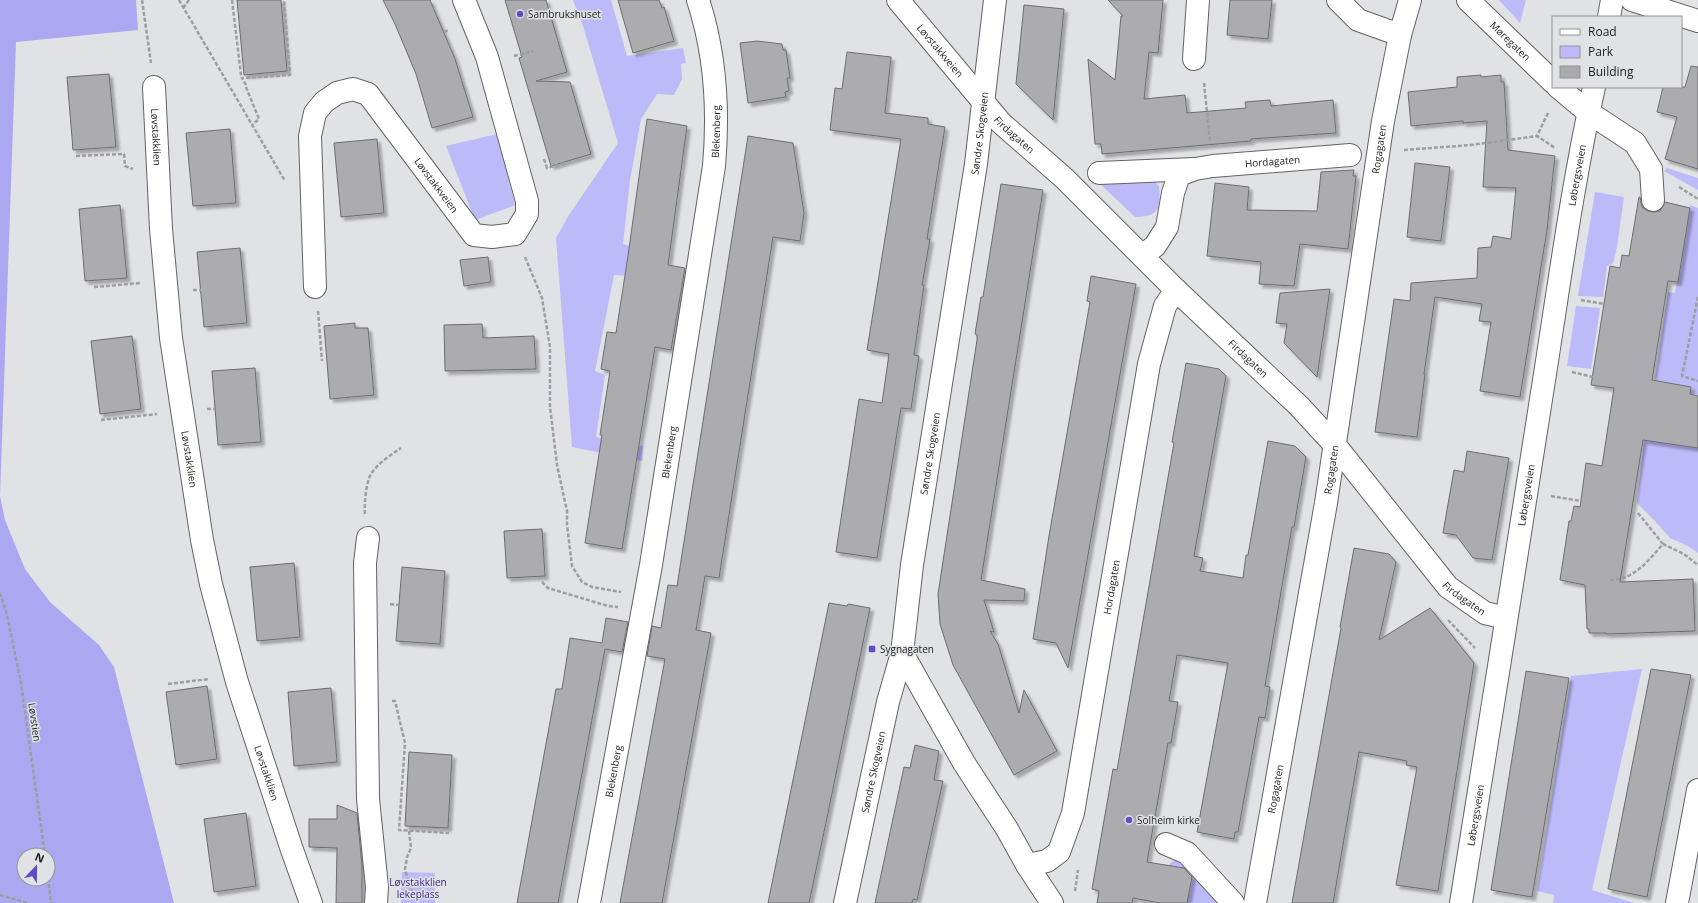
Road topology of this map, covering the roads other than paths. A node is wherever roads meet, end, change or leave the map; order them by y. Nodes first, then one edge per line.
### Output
1 (464, 0) edge
2 (698, 0) edge
3 (898, 0) edge
4 (995, 0) edge
5 (1198, 0) edge
6 (1338, 0) edge
7 (1410, 0) edge
8 (1468, 0) edge
9 (1612, 0) edge
10 (1632, 0) edge
11 (1609, 16) edge
12 (1698, 21) edge
13 (1400, 35) junction
14 (1194, 59) road end
15 (1552, 81) edge
16 (154, 87) road end
17 (1559, 88) edge
18 (1594, 88) edge
19 (983, 100) junction
20 (1588, 112) junction
21 (1350, 155) dead end
22 (1195, 169) junction
23 (1099, 172) dead end
24 (1653, 200) dead end
25 (1143, 255) junction
26 (315, 287) road end
27 (1176, 290) junction
28 (1335, 445) junction
29 (368, 538) road end
30 (1506, 618) junction
31 (902, 653) junction
32 (1698, 790) edge
33 (1166, 844) dead end
34 (1028, 865) junction
35 (311, 903) edge
36 (376, 903) edge
37 (589, 903) edge
38 (846, 903) edge
39 (1052, 903) edge
40 (1233, 903) edge
41 (1255, 903) edge
42 (1461, 903) edge
43 (1677, 903) edge

1 - 26 street, Løvstakkveien
2 - 37 street, Blekenberg
3 - 19 street, Løvstakkveien
4 - 19 street, Søndre Skogveien
5 - 14 street
6 - 13 street
7 - 13 street, Rogagaten
8 - 15 street, Møregaten
9 - 11 street
10 - 12 street
13 - 28 street, Rogagaten
16 - 35 street, Løvstakklien
17 - 20 street
18 - 20 street, Løbergsveien
19 - 25 street, Firdagaten
19 - 31 street, Søndre Skogveien
20 - 24 street
20 - 30 street, Løbergsveien
21 - 22 street, Hordagaten
22 - 23 street, Hordagaten
22 - 25 street, Hordagaten
25 - 27 street, Firdagaten
27 - 28 street, Firdagaten
27 - 34 street, Hordagaten
28 - 30 street, Firdagaten
28 - 41 street, Rogagaten
29 - 36 street
30 - 42 street, Løbergsveien
31 - 34 street
31 - 38 street, Søndre Skogveien
32 - 43 street
33 - 40 street
34 - 39 street

